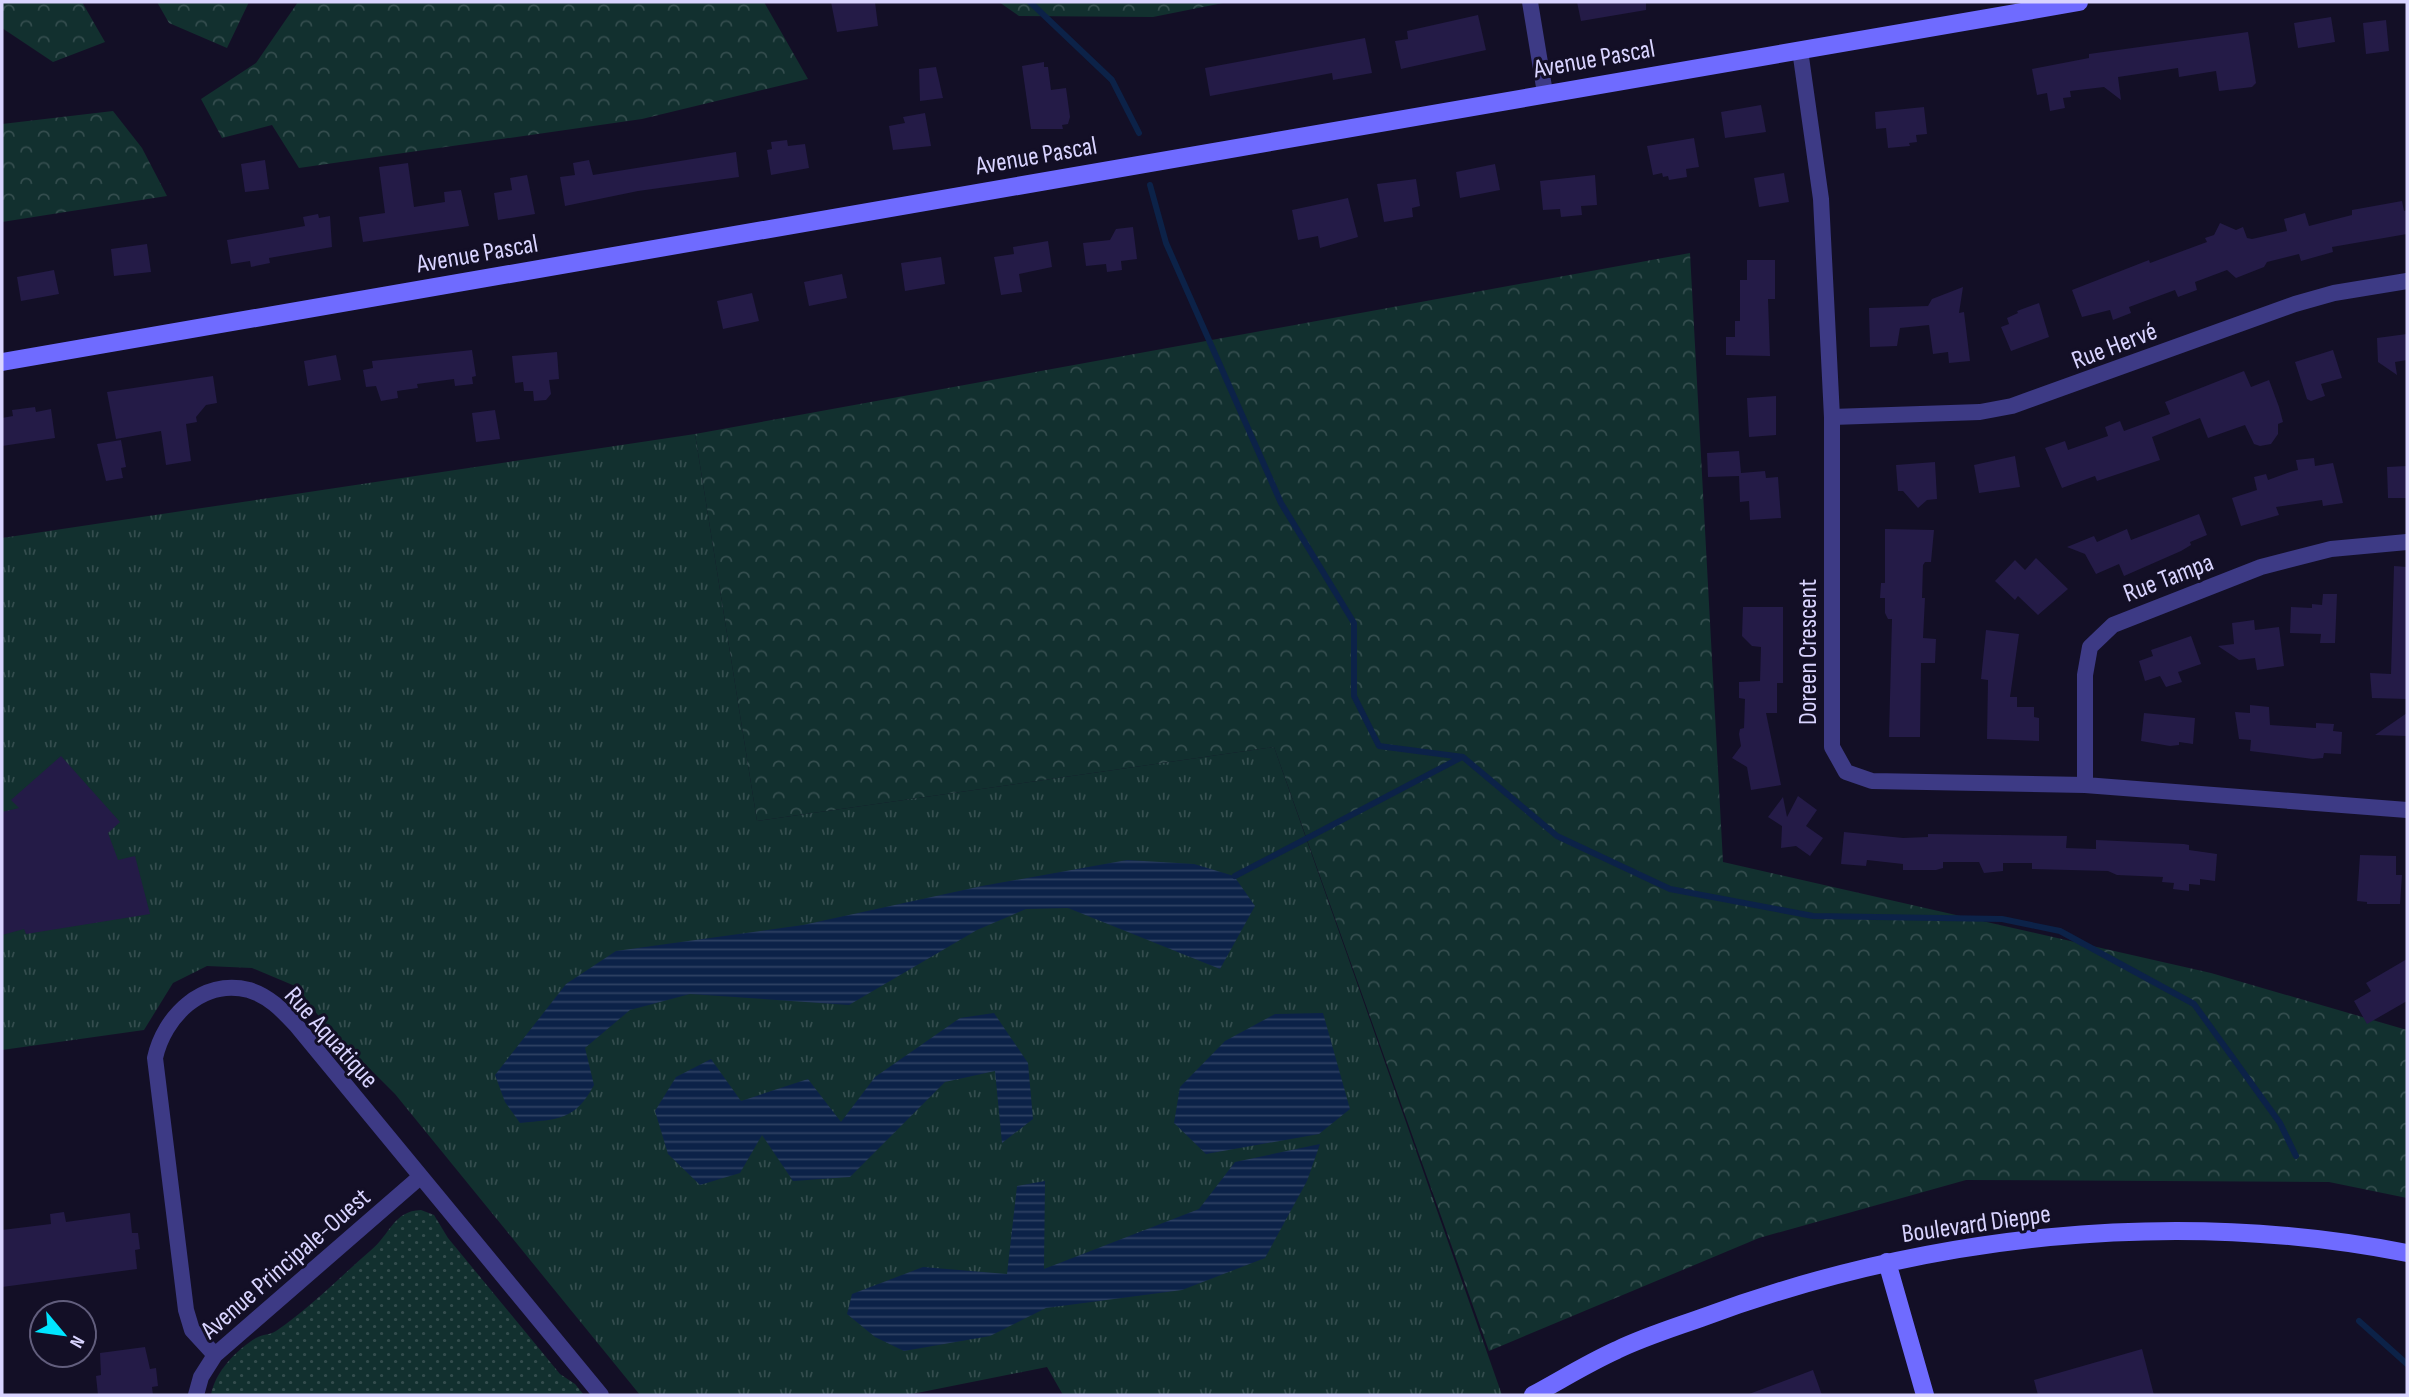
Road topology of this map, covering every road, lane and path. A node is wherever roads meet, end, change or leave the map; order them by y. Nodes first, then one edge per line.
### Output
1 (1530, 2) edge
2 (2079, 2) edge
3 (1800, 50) junction
4 (1545, 93) junction
5 (2407, 281) edge
6 (2, 362) edge
7 (1832, 417) junction
8 (2407, 542) edge
9 (2085, 785) junction
10 (2407, 810) edge
11 (420, 1177) junction
12 (2407, 1253) edge
13 (1887, 1262) junction
14 (215, 1355) junction
15 (196, 1395) edge
16 (601, 1395) edge
17 (1533, 1395) edge
18 (1925, 1395) edge

1 - 4 street
2 - 3 street, Avenue Pascal
3 - 4 street, Avenue Pascal
3 - 7 street, Doreen Crescent
4 - 6 street, Avenue Pascal
5 - 7 street, Rue Hervé
7 - 9 street, Doreen Crescent
8 - 9 street, Rue Tampa
9 - 10 street, Doreen Crescent
11 - 14 street, Avenue Principale-Ouest
11 - 14 street, Rue Aquatique
11 - 16 street, Rue Aquatique
12 - 13 street, Boulevard Dieppe
13 - 17 street, Boulevard Dieppe
13 - 18 street
14 - 15 street, Avenue Principale-Ouest

